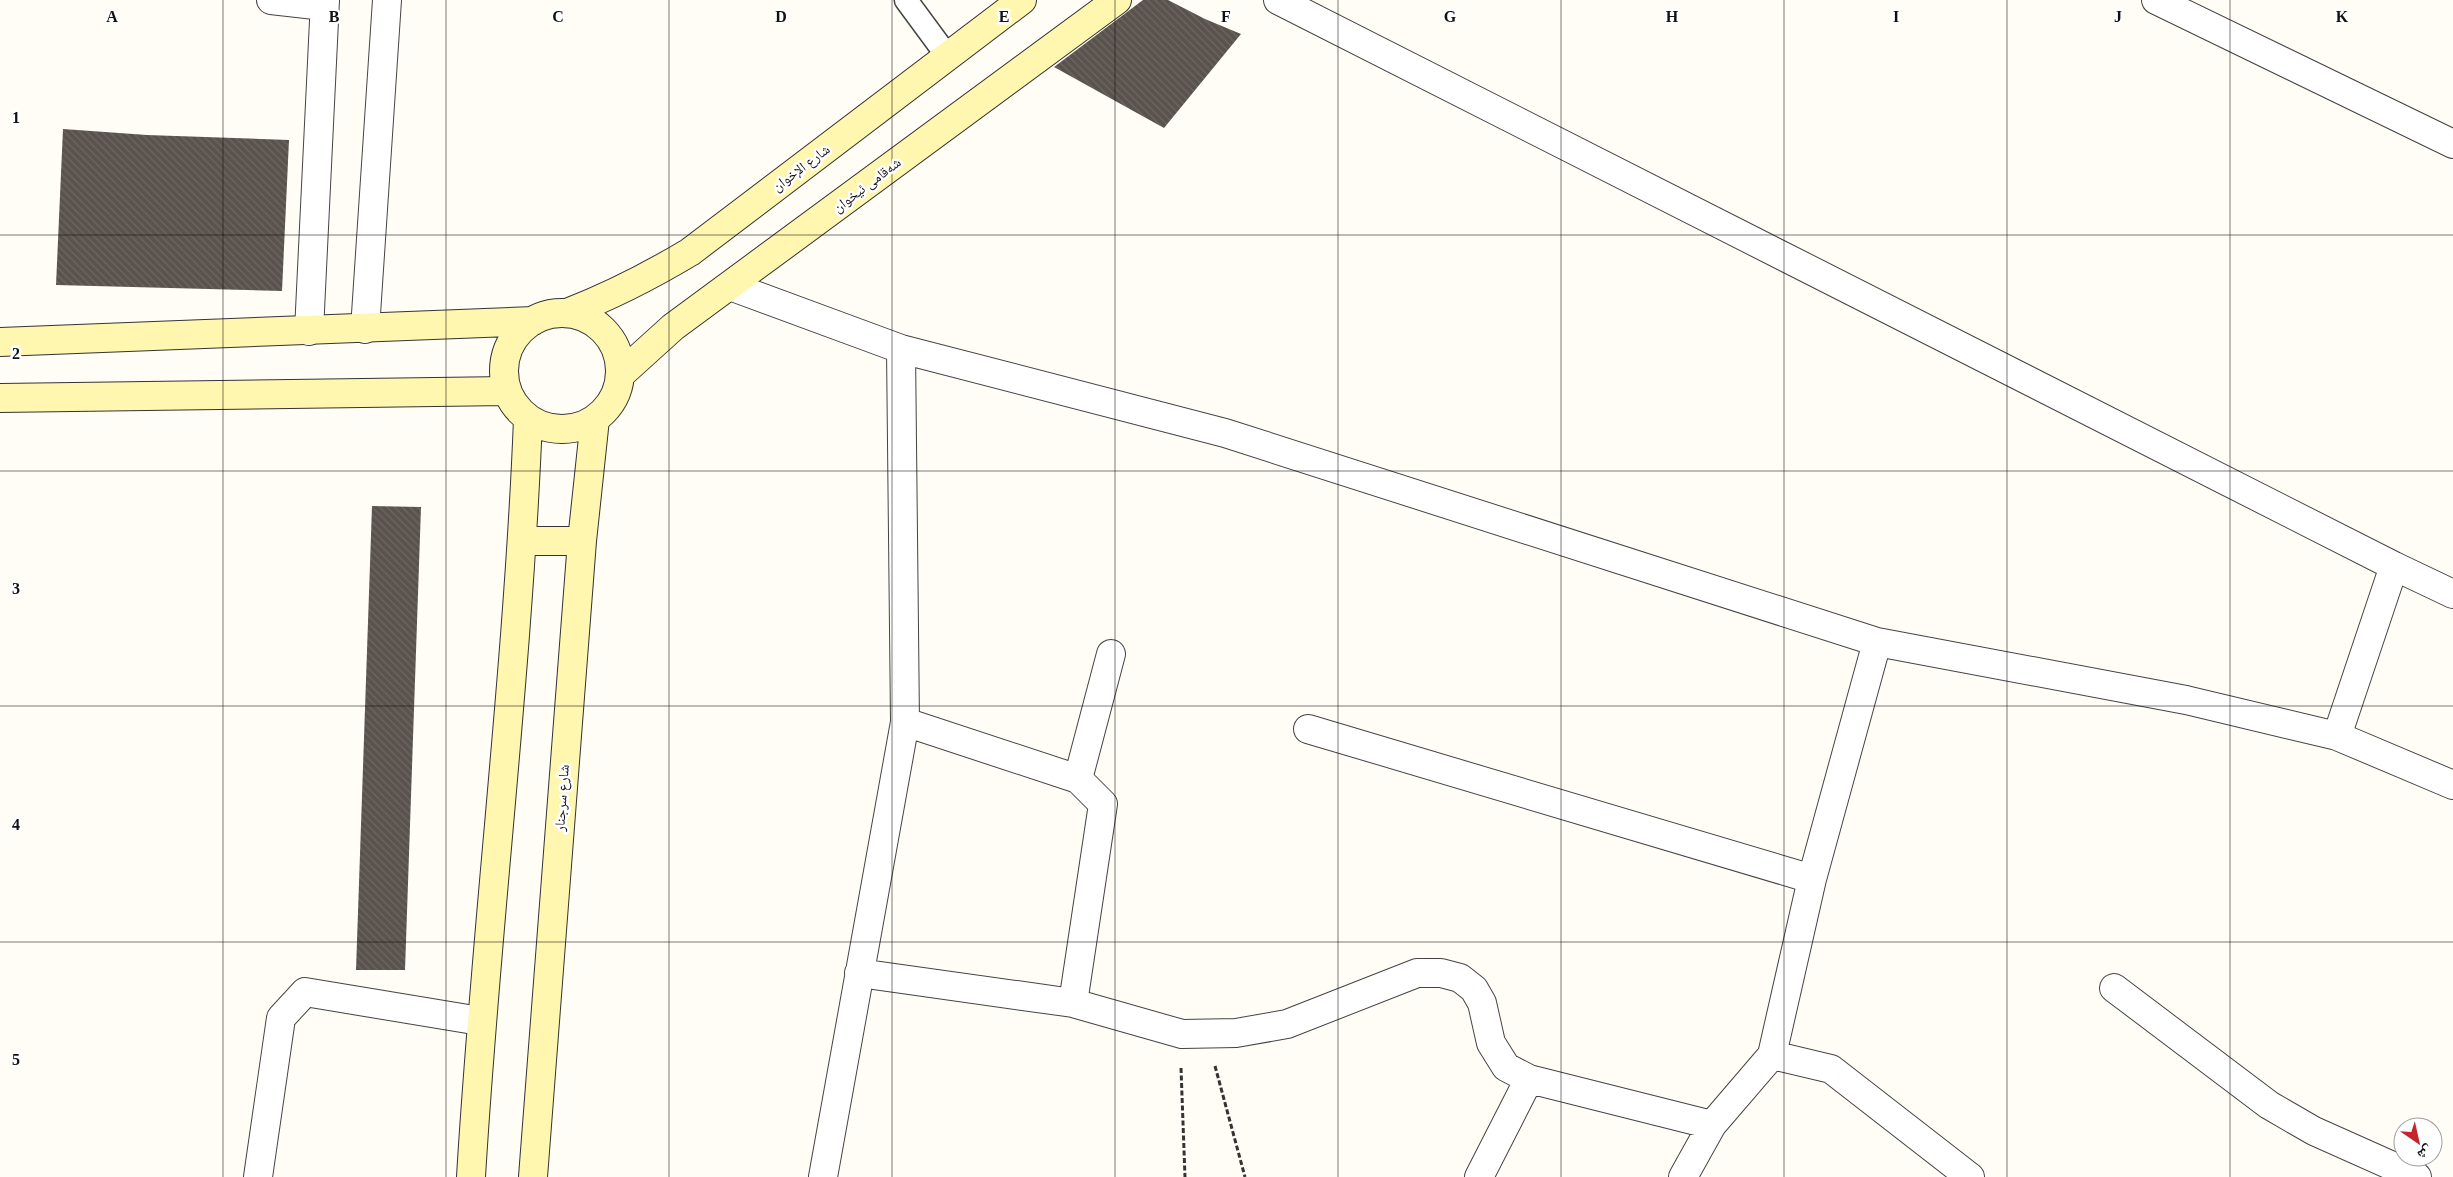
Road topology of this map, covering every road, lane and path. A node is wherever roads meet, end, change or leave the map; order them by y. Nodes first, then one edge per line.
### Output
1 (271, 0) edge
2 (387, 0) edge
3 (906, 0) edge
4 (1022, 0) edge
5 (1117, 0) edge
6 (1278, 0) edge
7 (2156, 0) edge
8 (324, 3) edge
9 (948, 57) junction
10 (2453, 144) edge
11 (730, 286) junction
12 (567, 314) junction
13 (533, 321) junction
14 (365, 329) junction
15 (309, 331) junction
16 (0, 342) edge
17 (901, 349) junction
18 (620, 375) junction
19 (507, 391) junction
20 (0, 398) edge
21 (528, 419) junction
22 (595, 419) junction
23 (523, 541) junction
24 (582, 541) junction
25 (2394, 566) junction
26 (2453, 594) edge
27 (1877, 642) junction
28 (1111, 654) dead end
29 (905, 722) junction
30 (1308, 729) dead end
31 (2337, 736) junction
32 (1078, 779) junction
33 (2453, 784) edge
34 (1812, 879) junction
35 (859, 973) junction
36 (2114, 988) dead end
37 (1073, 1003) junction
38 (480, 1021) junction
39 (1772, 1055) junction
40 (1213, 1060) dead end
41 (1181, 1062) dead end
42 (1529, 1079) junction
43 (1712, 1125) junction
44 (258, 1177) edge
45 (471, 1177) edge
46 (534, 1177) edge
47 (823, 1177) edge
48 (1185, 1177) edge
49 (1246, 1177) edge
50 (1479, 1177) edge
51 (1683, 1177) edge
52 (1970, 1177) edge
53 (2417, 1177) edge

1 - 8 street
2 - 14 street
3 - 9 lane
4 - 9 main road, شارع الإخوان
5 - 11 main road, شەقامی ئیخوان
6 - 25 street
7 - 10 street
8 - 15 street
9 - 12 main road, شارع الإخوان
11 - 17 street
11 - 18 main road, شەقامی ئیخوان
12 - 13 main road
12 - 18 main road
13 - 14 main road
13 - 19 main road
14 - 15 main road
15 - 16 main road
17 - 27 street
17 - 29 street
18 - 22 main road
19 - 20 main road
19 - 21 main road
21 - 22 main road
21 - 23 main road
22 - 24 main road, شارع سرجنار
23 - 24 main road
23 - 38 main road
24 - 46 main road, شارع سرجنار
25 - 26 street
25 - 31 street
27 - 31 street
27 - 34 street
28 - 32 street
29 - 32 street
29 - 35 street
30 - 34 street
31 - 33 street
32 - 37 street
34 - 39 street
35 - 37 street
35 - 47 street
36 - 53 street
37 - 42 street
38 - 44 street
38 - 45 main road
39 - 43 street
39 - 52 street
40 - 49 path
41 - 48 path
42 - 43 street
42 - 50 street
43 - 51 street

